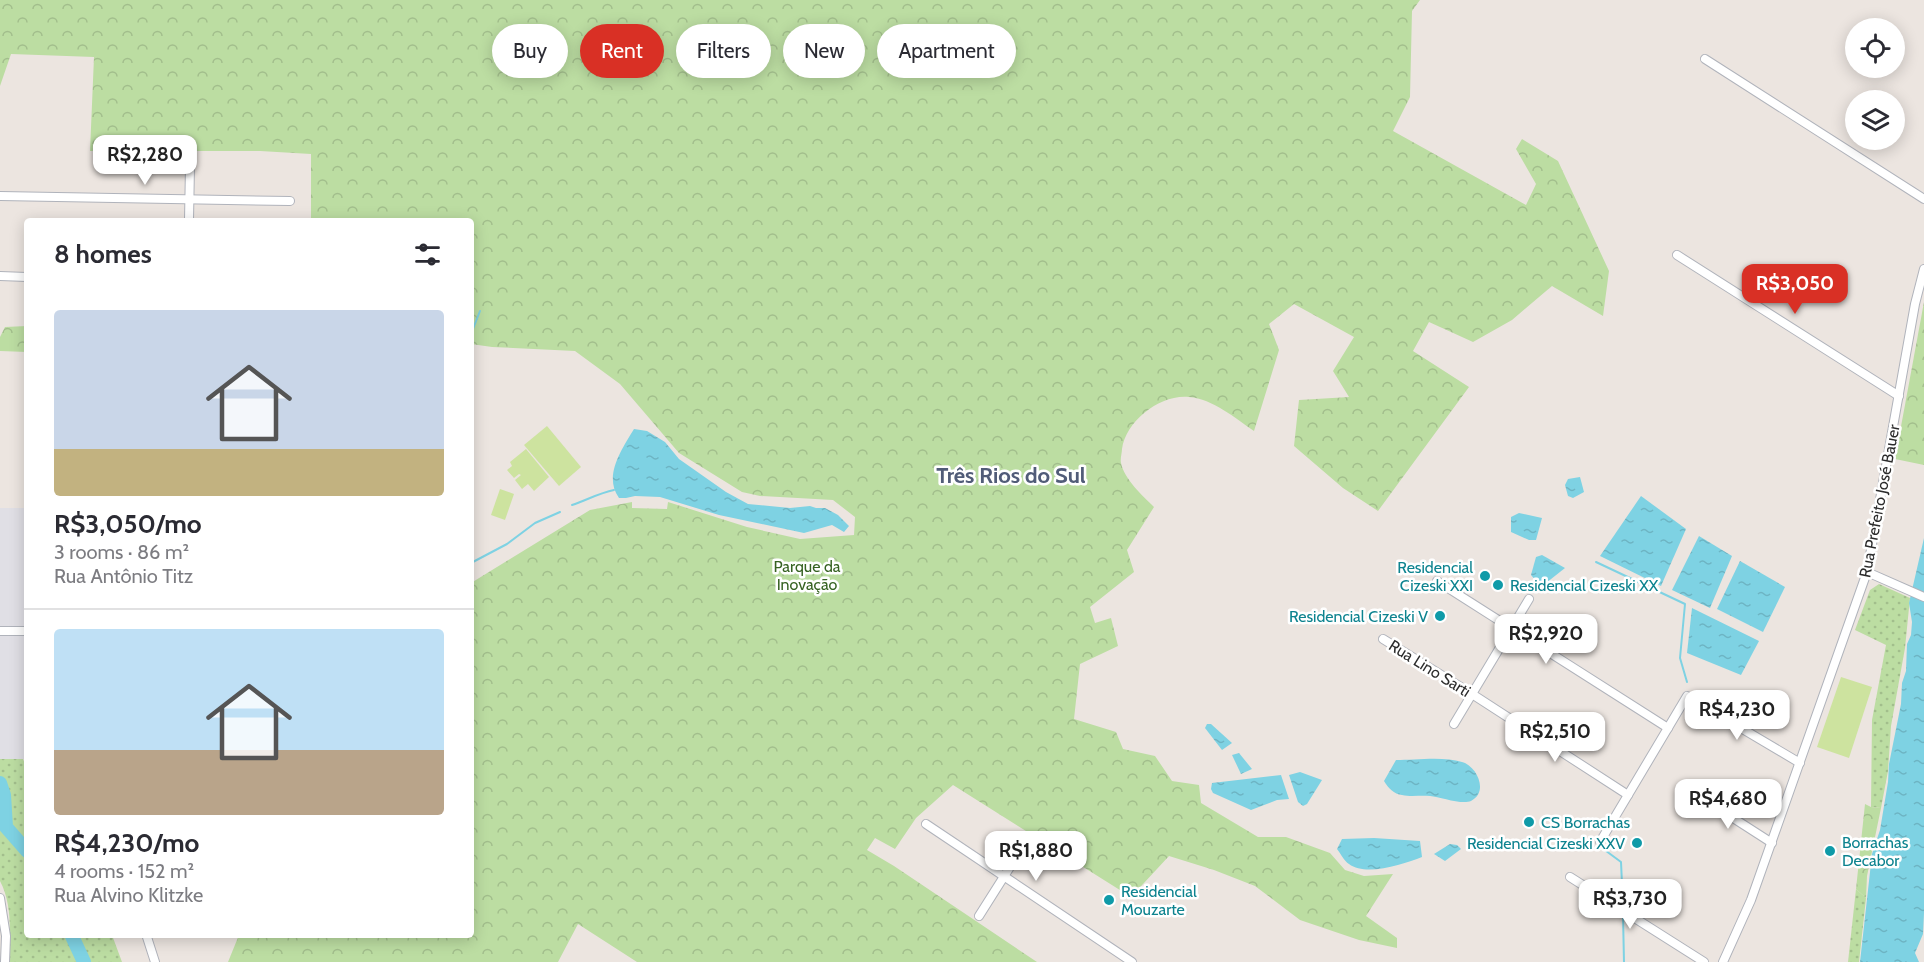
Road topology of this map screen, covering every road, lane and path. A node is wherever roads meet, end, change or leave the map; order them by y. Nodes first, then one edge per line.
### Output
1 (1705, 59) dead end
2 (190, 166) dead end
3 (0, 196) edge
4 (190, 199) junction
5 (1924, 199) edge
6 (290, 201) dead end
7 (189, 218) edge
8 (1677, 255) dead end
9 (1924, 269) edge
10 (0, 276) edge
11 (24, 277) edge
12 (1899, 396) junction
13 (1867, 572) junction
14 (1437, 581) dead end
15 (1924, 597) edge
16 (1529, 599) dead end
17 (1511, 628) junction
18 (0, 631) edge
19 (24, 631) edge
20 (1383, 639) dead end
21 (1472, 694) junction
22 (1454, 724) dead end
23 (1668, 728) junction
24 (1800, 763) junction
25 (1628, 795) junction
26 (1699, 796) dead end
27 (926, 824) dead end
28 (1029, 837) dead end
29 (1600, 842) dead end
30 (1772, 843) junction
31 (1004, 876) junction
32 (1570, 876) dead end
33 (0, 898) edge
34 (979, 916) dead end
35 (147, 938) edge
36 (5, 962) edge
37 (155, 962) edge
38 (1132, 962) edge
39 (1704, 962) edge
40 (1723, 962) edge

1 - 5 street
2 - 4 street
3 - 4 street
4 - 6 street
4 - 7 street
8 - 12 street
9 - 12 street, Rua Prefeito José Bauer
10 - 11 street
12 - 13 street, Rua Prefeito José Bauer
13 - 15 street
13 - 24 street, Rua Prefeito José Bauer
14 - 17 street
16 - 17 street
17 - 21 street
17 - 23 street
18 - 19 street
20 - 21 street, Rua Lino Sarti
21 - 22 street
21 - 25 street, Rua Lino Sarti
23 - 24 street
23 - 25 street
24 - 30 street, Rua Prefeito José Bauer
25 - 29 street
26 - 30 street
27 - 31 street
28 - 31 street
30 - 40 street, Rua Prefeito José Bauer
31 - 34 street
31 - 38 street
32 - 39 street
33 - 36 street
35 - 37 street

